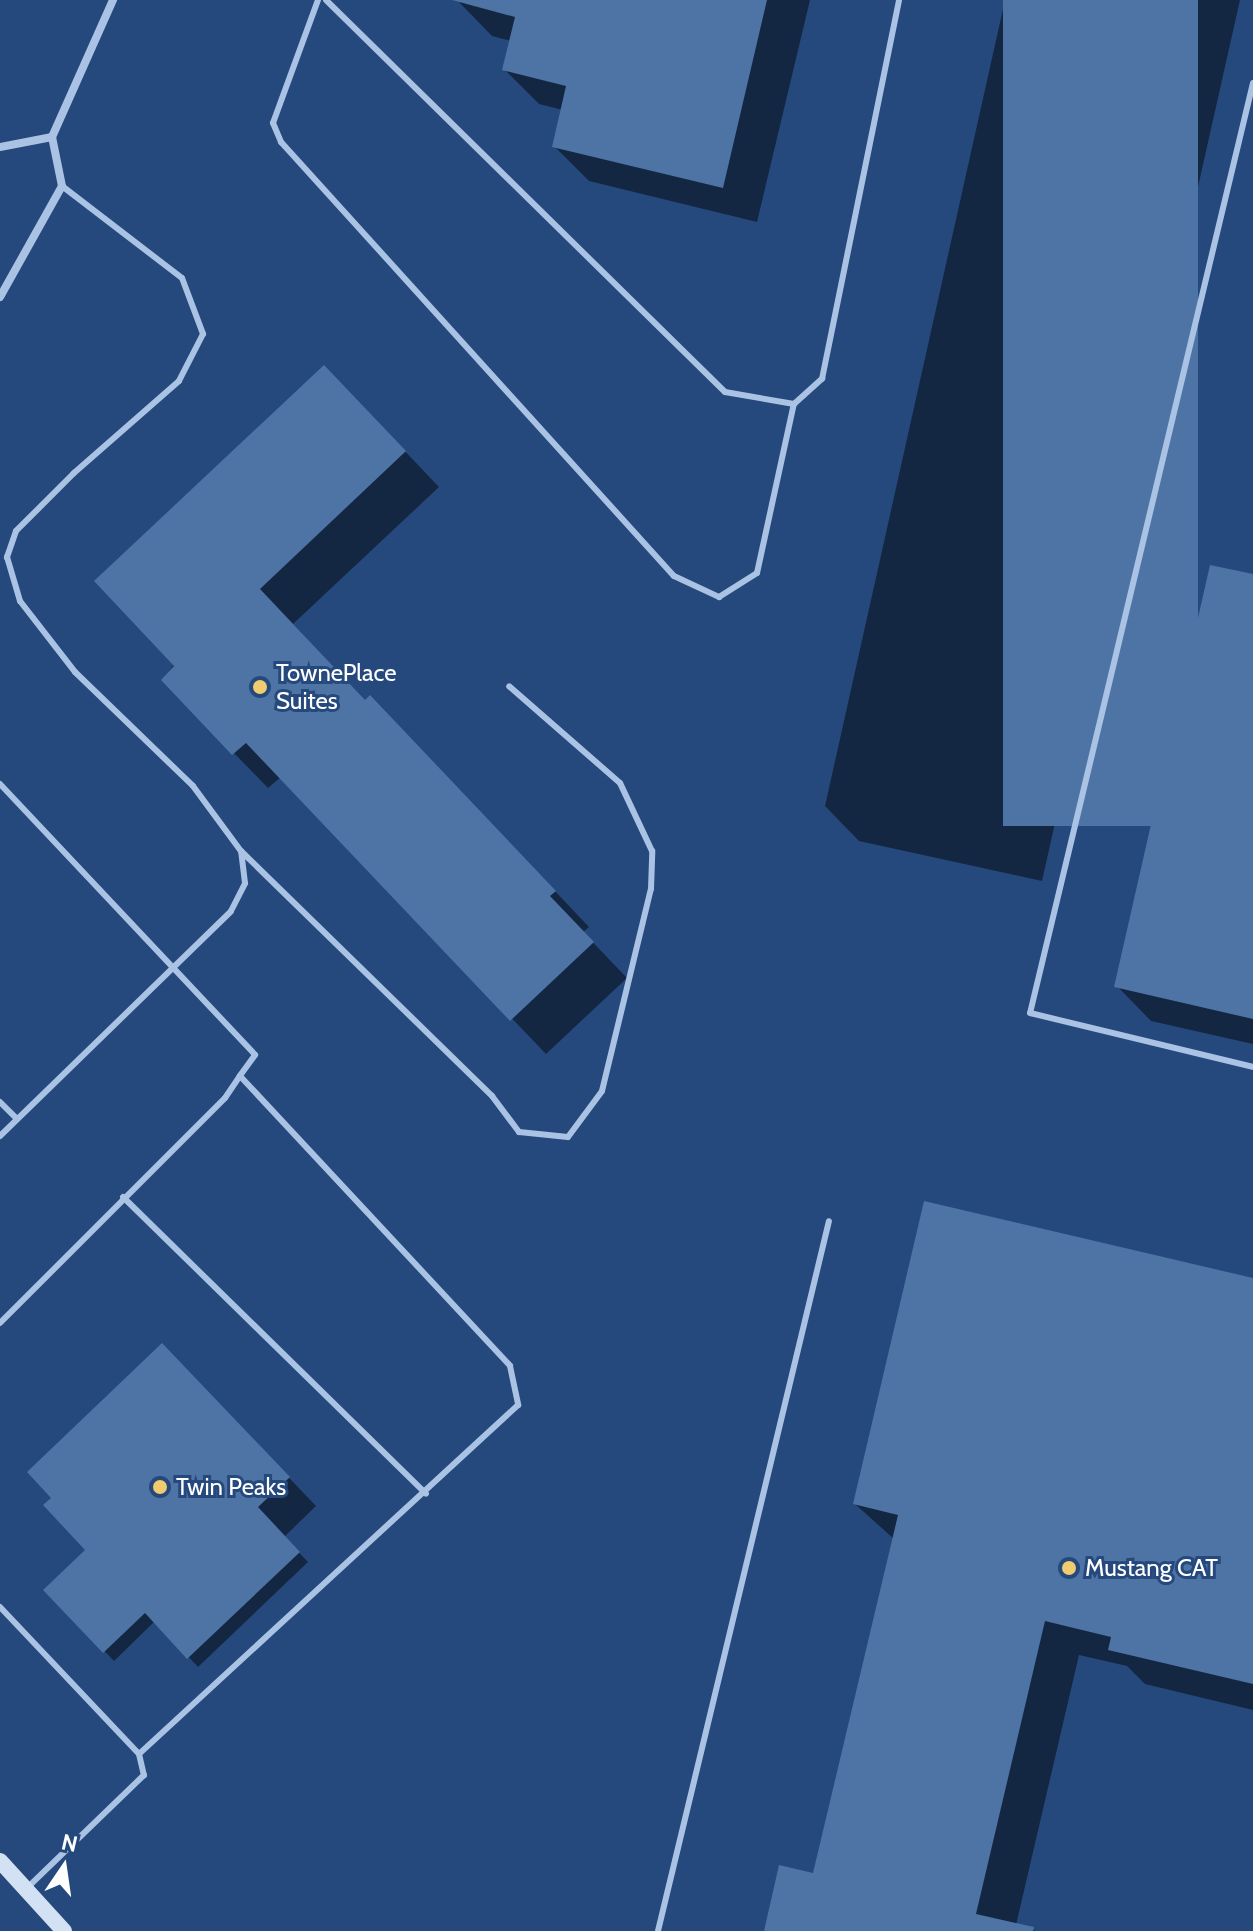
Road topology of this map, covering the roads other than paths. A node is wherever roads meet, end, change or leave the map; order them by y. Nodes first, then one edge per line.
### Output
1 (113, 0) edge
2 (318, 0) edge
3 (326, 0) edge
4 (899, 0) edge
5 (1253, 83) edge
6 (52, 137) junction
7 (0, 147) edge
8 (62, 186) junction
9 (0, 297) edge
10 (794, 404) junction
11 (509, 686) dead end
12 (0, 784) edge
13 (241, 851) junction
14 (174, 968) junction
15 (1253, 1067) edge
16 (240, 1076) junction
17 (0, 1102) edge
18 (17, 1119) junction
19 (0, 1136) edge
20 (123, 1197) junction
21 (829, 1221) dead end
22 (0, 1323) edge
23 (426, 1494) junction
24 (0, 1607) edge
25 (139, 1754) junction
26 (0, 1861) edge
27 (27, 1889) junction
28 (64, 1931) edge
29 (658, 1931) edge

1 - 6 street
2 - 10 lane
3 - 10 lane
4 - 10 lane
5 - 15 lane
6 - 7 street
6 - 8 street
8 - 9 street
8 - 13 lane
11 - 13 lane
12 - 14 lane
13 - 14 lane
14 - 16 lane
14 - 18 lane
16 - 20 lane
16 - 23 lane
17 - 18 lane
18 - 19 lane
20 - 22 lane
20 - 23 lane
21 - 29 lane
23 - 25 lane
24 - 25 lane
25 - 27 lane
26 - 27 main road
27 - 28 main road

